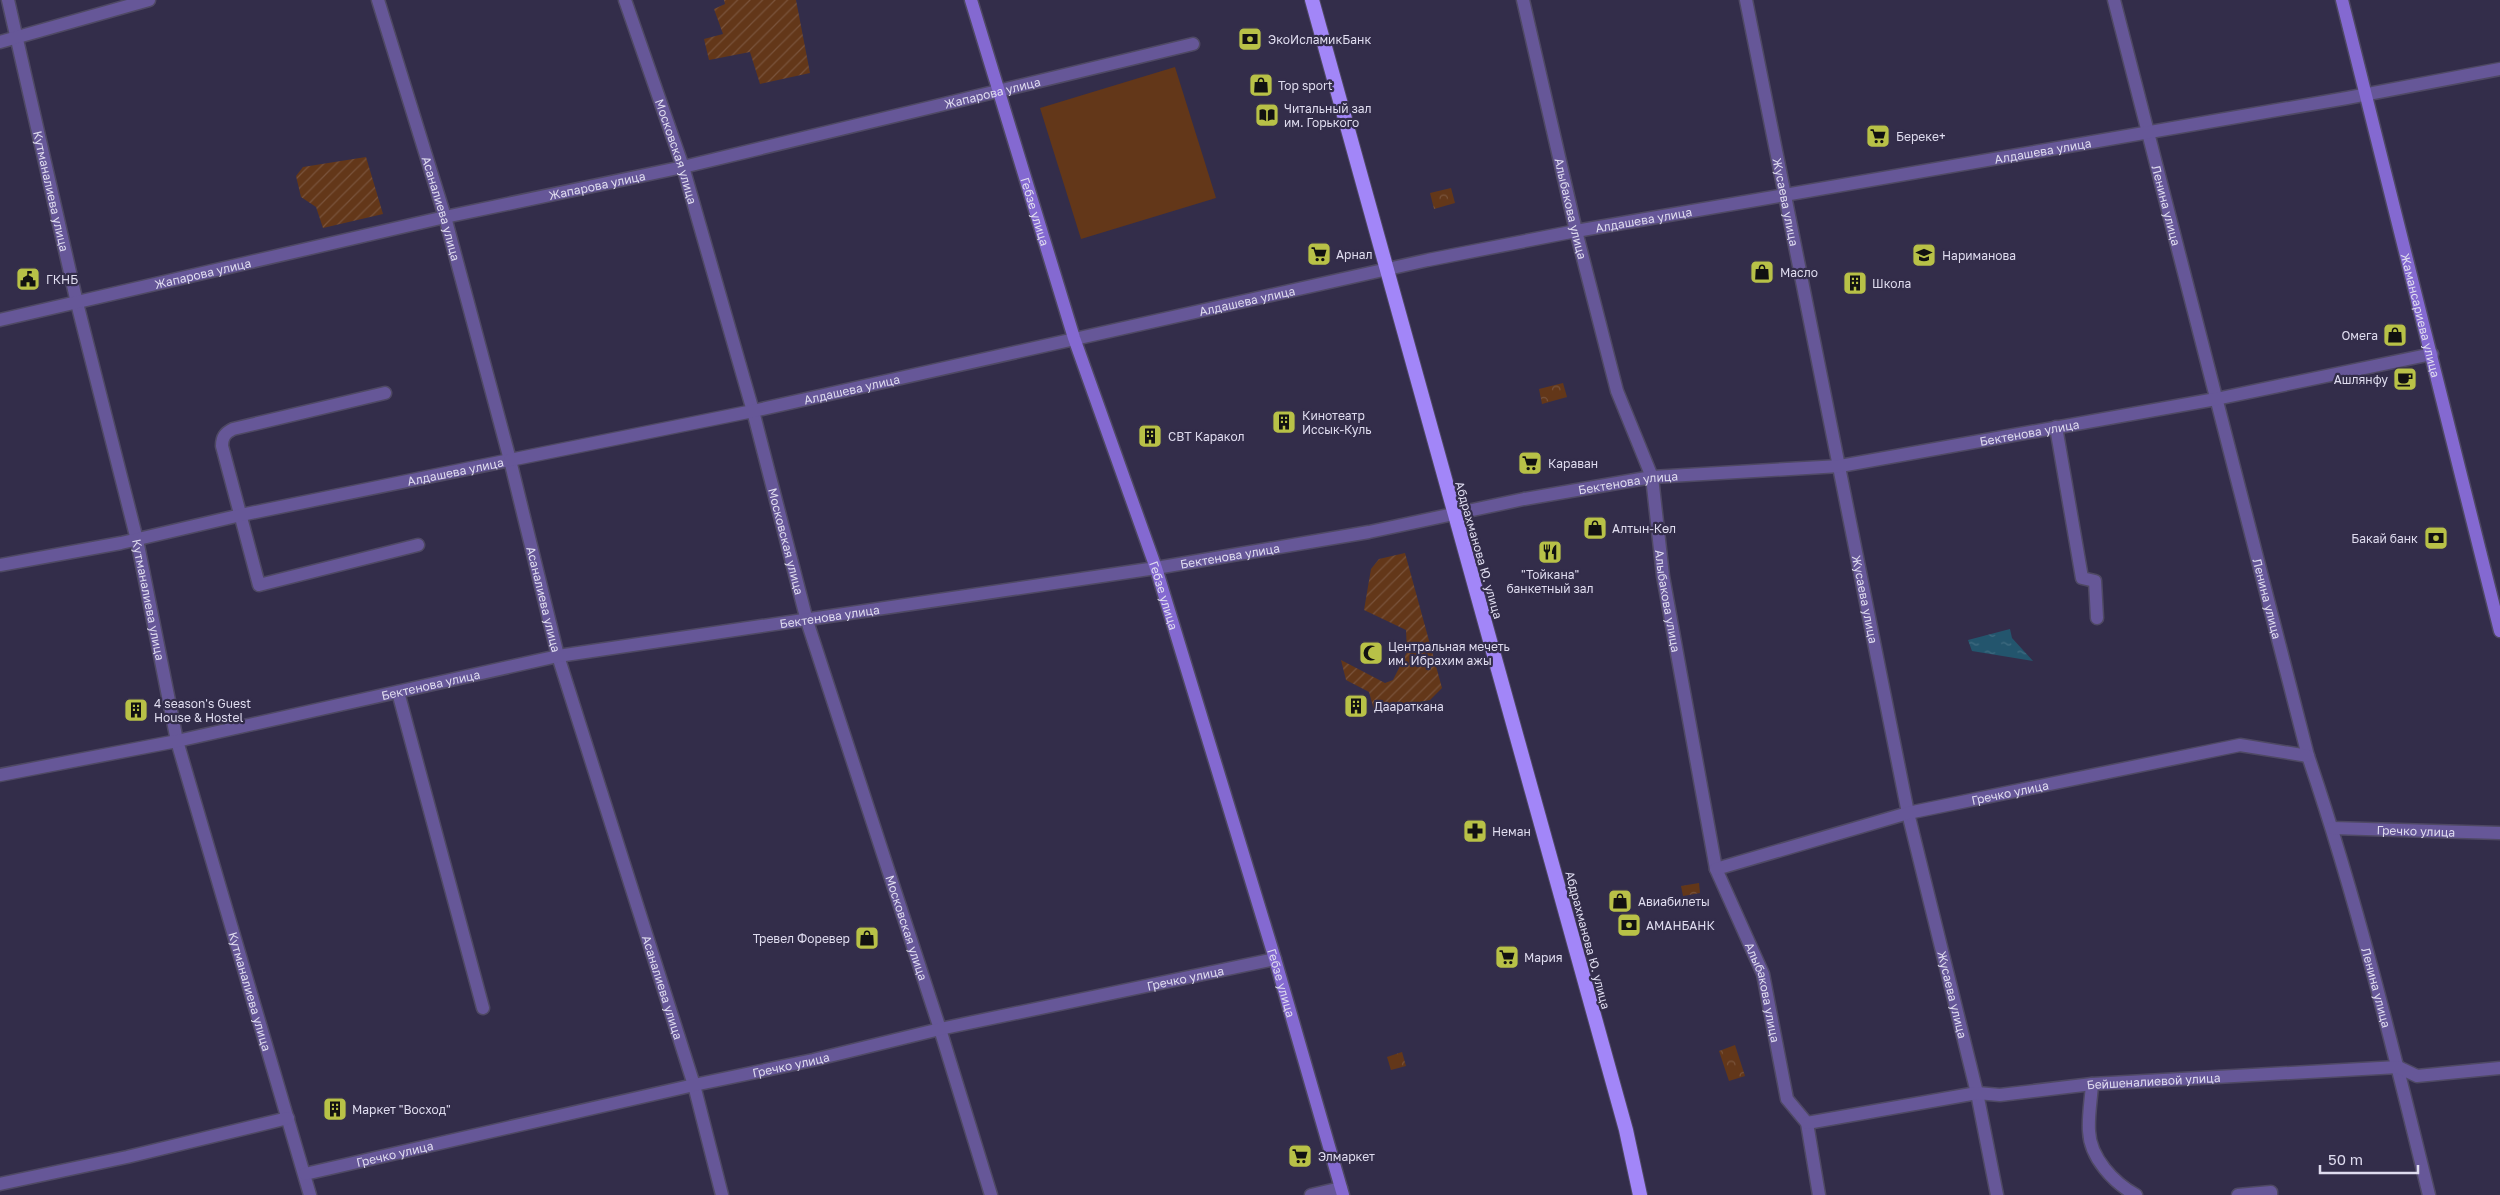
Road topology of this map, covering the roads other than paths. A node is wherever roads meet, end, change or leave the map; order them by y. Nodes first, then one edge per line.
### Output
1 (8, 0) edge
2 (149, 0) edge
3 (378, 0) edge
4 (625, 0) edge
5 (971, 0) edge
6 (1312, 0) edge
7 (1523, 0) edge
8 (1746, 0) edge
9 (2114, 0) edge
10 (2342, 0) edge
11 (18, 38) junction
12 (0, 42) edge
13 (1193, 44) dead end
14 (2500, 69) edge
15 (1000, 90) junction
16 (2367, 95) junction
17 (2148, 132) junction
18 (683, 167) junction
19 (1786, 194) junction
20 (445, 217) junction
21 (1576, 231) junction
22 (1387, 270) junction
23 (77, 303) junction
24 (0, 320) edge
25 (1074, 338) junction
26 (2432, 354) junction
27 (384, 393) dead end
28 (2216, 399) junction
29 (753, 411) junction
30 (2056, 427) junction
31 (510, 460) junction
32 (1840, 466) junction
33 (1652, 477) junction
34 (241, 515) junction
35 (1453, 515) junction
36 (137, 540) junction
37 (418, 545) dead end
38 (0, 565) edge
39 (1156, 568) junction
40 (2496, 598) edge
41 (2097, 618) dead end
42 (807, 621) junction
43 (2500, 631) edge
44 (558, 656) junction
45 (398, 692) junction
46 (177, 741) junction
47 (2308, 756) junction
48 (0, 774) edge
49 (1908, 813) junction
50 (2332, 828) junction
51 (2500, 833) edge
52 (1716, 869) junction
53 (1275, 959) junction
54 (483, 1008) dead end
55 (940, 1029) junction
56 (2398, 1067) junction
57 (2500, 1068) edge
58 (2092, 1084) junction
59 (694, 1085) junction
60 (1977, 1093) junction
61 (288, 1118) junction
62 (1807, 1123) junction
63 (305, 1174) junction
64 (0, 1184) edge
65 (1342, 1192) edge
66 (310, 1195) edge
67 (722, 1195) edge
68 (990, 1195) edge
69 (1311, 1195) edge
70 (1640, 1195) edge
71 (1819, 1195) edge
72 (1997, 1195) edge
73 (2136, 1195) edge
74 (2238, 1195) edge
75 (2271, 1195) edge
76 (2429, 1195) edge

1 - 11 street, Кутманалиева улица
2 - 11 street
3 - 20 street, Асаналиева улица
4 - 18 street, Московская улица
5 - 15 main road, Гебзе улица
6 - 22 highway, Абдрахманова Ю. улица
7 - 21 street, Алыбакова улица
8 - 19 street, Жусаева улица
9 - 17 street, Ленина улица
10 - 16 main road, Жамансариева улица
11 - 12 street
11 - 23 street, Кутманалиева улица
13 - 15 street, Жапарова улица
14 - 16 street, Алдашева улица
15 - 18 street, Жапарова улица
15 - 25 main road, Гебзе улица
16 - 17 street, Алдашева улица
16 - 26 main road, Жамансариева улица
17 - 19 street, Алдашева улица
17 - 28 street, Ленина улица
18 - 20 street, Жапарова улица
18 - 29 street, Московская улица
19 - 21 street, Алдашева улица
19 - 32 street, Жусаева улица
20 - 23 street, Жапарова улица
20 - 31 street, Асаналиева улица
21 - 22 street, Алдашева улица
21 - 33 street, Алыбакова улица
22 - 25 street, Алдашева улица
22 - 35 highway, Абдрахманова Ю. улица
23 - 24 street, Жапарова улица
23 - 36 street, Кутманалиева улица
25 - 29 street, Алдашева улица
25 - 39 main road, Гебзе улица
26 - 28 street, Бектенова улица
26 - 40 main road, Жамансариева улица
27 - 34 street
28 - 30 street, Бектенова улица
28 - 47 street, Ленина улица
29 - 31 street, Алдашева улица
29 - 42 street, Московская улица
30 - 32 street, Бектенова улица
30 - 41 street
31 - 34 street, Алдашева улица
31 - 44 street, Асаналиева улица
32 - 33 street, Бектенова улица
32 - 49 street, Жусаева улица
33 - 35 street, Бектенова улица
33 - 52 street, Алыбакова улица
34 - 36 street, Алдашева улица
34 - 37 street
35 - 39 street, Бектенова улица
35 - 70 highway, Абдрахманова Ю. улица
36 - 38 street, Алдашева улица
36 - 46 street, Кутманалиева улица
39 - 42 street, Бектенова улица
39 - 53 main road, Гебзе улица
40 - 43 main road, Жамансариева улица
42 - 44 street, Бектенова улица
42 - 55 street, Московская улица
44 - 45 street, Бектенова улица
44 - 59 street, Асаналиева улица
45 - 46 street, Бектенова улица
45 - 54 street
46 - 48 street, Бектенова улица
46 - 61 street, Кутманалиева улица
47 - 49 street, Гречко улица
47 - 50 street, Ленина улица
49 - 52 street, Гречко улица
49 - 60 street, Жусаева улица
50 - 51 street, Гречко улица
50 - 56 street, Ленина улица
52 - 62 street, Алыбакова улица
53 - 55 street, Гречко улица
53 - 65 main road, Гебзе улица
55 - 59 street, Гречко улица
55 - 68 street, Московская улица
56 - 57 street, Бейшеналиевой улица
56 - 58 street, Бейшеналиевой улица
56 - 76 street, Ленина улица
58 - 60 street, Бейшеналиевой улица
58 - 73 street
59 - 63 street, Гречко улица
59 - 67 street, Асаналиева улица
60 - 62 street, Бейшеналиевой улица
60 - 72 street, Жусаева улица
61 - 63 street, Кутманалиева улица
61 - 64 street
62 - 71 street
63 - 66 street, Кутманалиева улица
65 - 69 street
74 - 75 street

